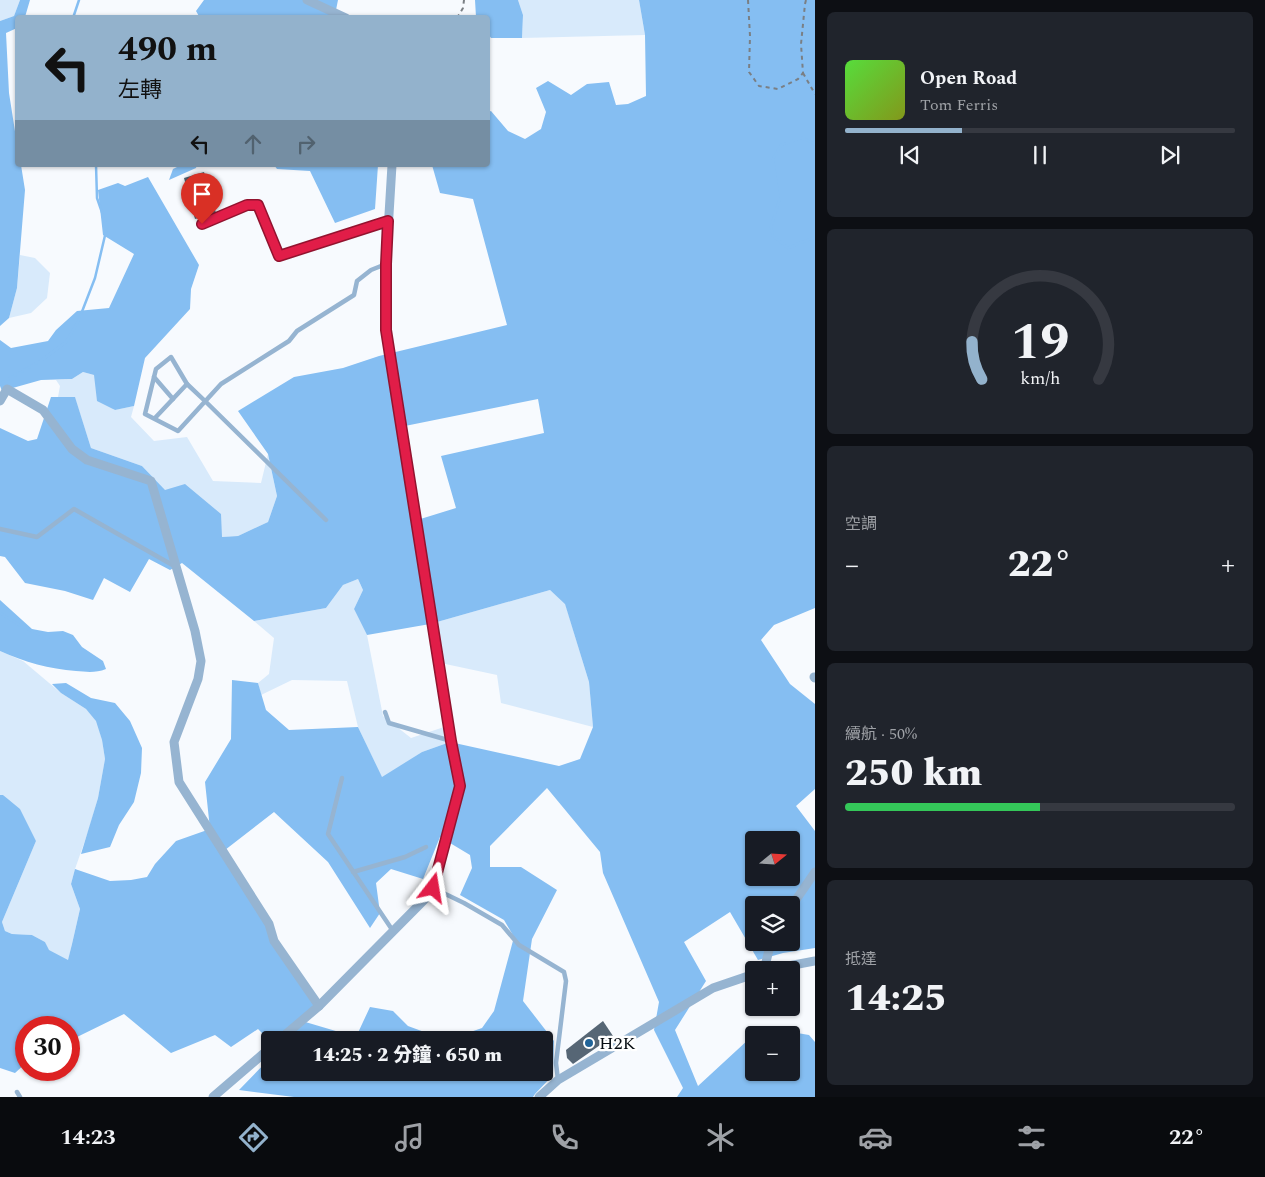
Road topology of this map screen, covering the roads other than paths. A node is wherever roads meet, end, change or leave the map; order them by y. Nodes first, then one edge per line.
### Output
1 (307, 0) edge
2 (340, 15) edge
3 (392, 167) edge
4 (388, 221) junction
5 (202, 224) dead end
6 (386, 264) junction
7 (154, 377) junction
8 (187, 384) junction
9 (173, 399) junction
10 (0, 401) edge
11 (205, 401) junction
12 (155, 418) junction
13 (326, 520) dead end
14 (0, 528) edge
15 (176, 567) junction
16 (385, 712) dead end
17 (451, 741) junction
18 (342, 778) dead end
19 (426, 847) dead end
20 (353, 872) junction
21 (815, 872) edge
22 (433, 888) junction
23 (799, 896) edge
24 (393, 931) junction
25 (815, 961) edge
26 (800, 964) edge
27 (745, 977) edge
28 (319, 1006) junction
29 (290, 1031) edge
30 (261, 1056) edge
31 (558, 1080) junction
32 (18, 1092) dead end
33 (20, 1097) edge
34 (213, 1097) edge
35 (539, 1097) edge

1 - 2 street
3 - 4 street
4 - 5 lane
4 - 6 street
6 - 11 lane
6 - 17 street
7 - 8 lane
7 - 9 lane
7 - 12 lane
8 - 9 lane
8 - 11 lane
9 - 12 lane
10 - 15 street
11 - 12 lane
11 - 13 lane
14 - 15 lane
15 - 28 street
16 - 17 lane
17 - 22 street
18 - 20 lane
19 - 20 lane
20 - 24 lane
21 - 23 street
22 - 24 street
22 - 31 lane
24 - 28 street
25 - 26 street
27 - 31 street
28 - 29 street
30 - 34 street
31 - 35 street
32 - 33 lane

